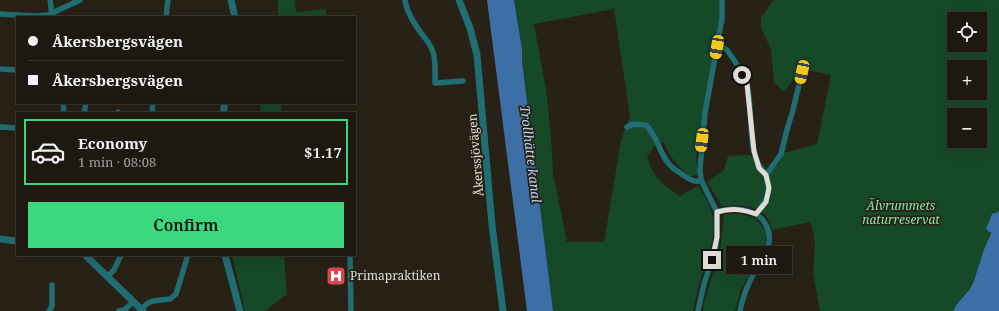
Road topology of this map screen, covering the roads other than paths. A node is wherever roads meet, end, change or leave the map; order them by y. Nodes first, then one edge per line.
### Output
1 (50, 0) edge
2 (80, 0) edge
3 (168, 0) edge
4 (231, 0) edge
5 (405, 0) edge
6 (459, 0) edge
7 (722, 0) edge
8 (0, 14) edge
9 (52, 15) edge
10 (166, 16) edge
11 (235, 16) edge
12 (717, 47) junction
13 (0, 69) edge
14 (16, 70) edge
15 (802, 72) dead end
16 (463, 81) dead end
17 (0, 127) edge
18 (628, 127) dead end
19 (16, 128) edge
20 (766, 175) junction
21 (701, 180) junction
22 (717, 212) junction
23 (756, 214) junction
24 (0, 239) edge
25 (16, 241) edge
26 (86, 256) edge
27 (121, 256) edge
28 (188, 256) edge
29 (225, 256) edge
30 (350, 256) edge
31 (108, 276) junction
32 (52, 284) dead end
33 (134, 302) junction
34 (142, 310) edge
35 (49, 311) edge
36 (119, 311) edge
37 (240, 311) edge
38 (351, 311) edge
39 (503, 311) edge
40 (698, 311) edge
41 (740, 311) edge

1 - 9 street
2 - 9 street
3 - 10 street
4 - 11 street
5 - 16 street
6 - 39 street, Åkerssjövägen
7 - 12 street
8 - 9 street
12 - 20 street
12 - 21 street
13 - 14 street
15 - 20 street
17 - 19 street
18 - 21 street
20 - 23 street
21 - 22 street
22 - 23 street
22 - 40 street
23 - 41 street
24 - 25 street
26 - 31 street
27 - 31 street
28 - 34 street
29 - 37 street
30 - 38 street
31 - 33 street
32 - 35 street
33 - 34 street
33 - 36 street

